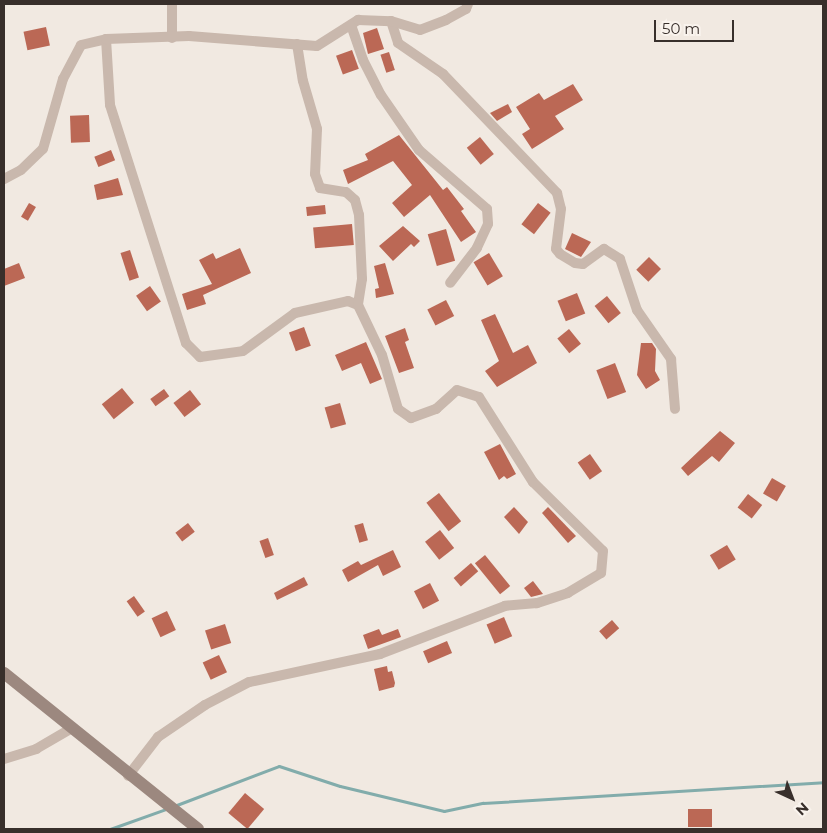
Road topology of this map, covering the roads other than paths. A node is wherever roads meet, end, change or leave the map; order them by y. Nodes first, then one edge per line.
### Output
1 (172, 4) edge
2 (468, 4) edge
3 (391, 21) junction
4 (351, 25) junction
5 (172, 38) junction
6 (106, 39) junction
7 (297, 44) junction
8 (4, 179) edge
9 (450, 282) dead end
10 (358, 305) junction
11 (676, 409) dead end
12 (4, 673) edge
13 (72, 728) junction
14 (4, 758) edge
15 (128, 776) junction
16 (198, 829) edge

1 - 5 street
2 - 3 street
3 - 4 street
3 - 11 street
4 - 7 street
4 - 9 street
5 - 6 street
5 - 7 street
6 - 8 street
6 - 10 street
7 - 10 street
10 - 15 street
12 - 13 main road
13 - 14 street
13 - 15 main road
15 - 16 main road

